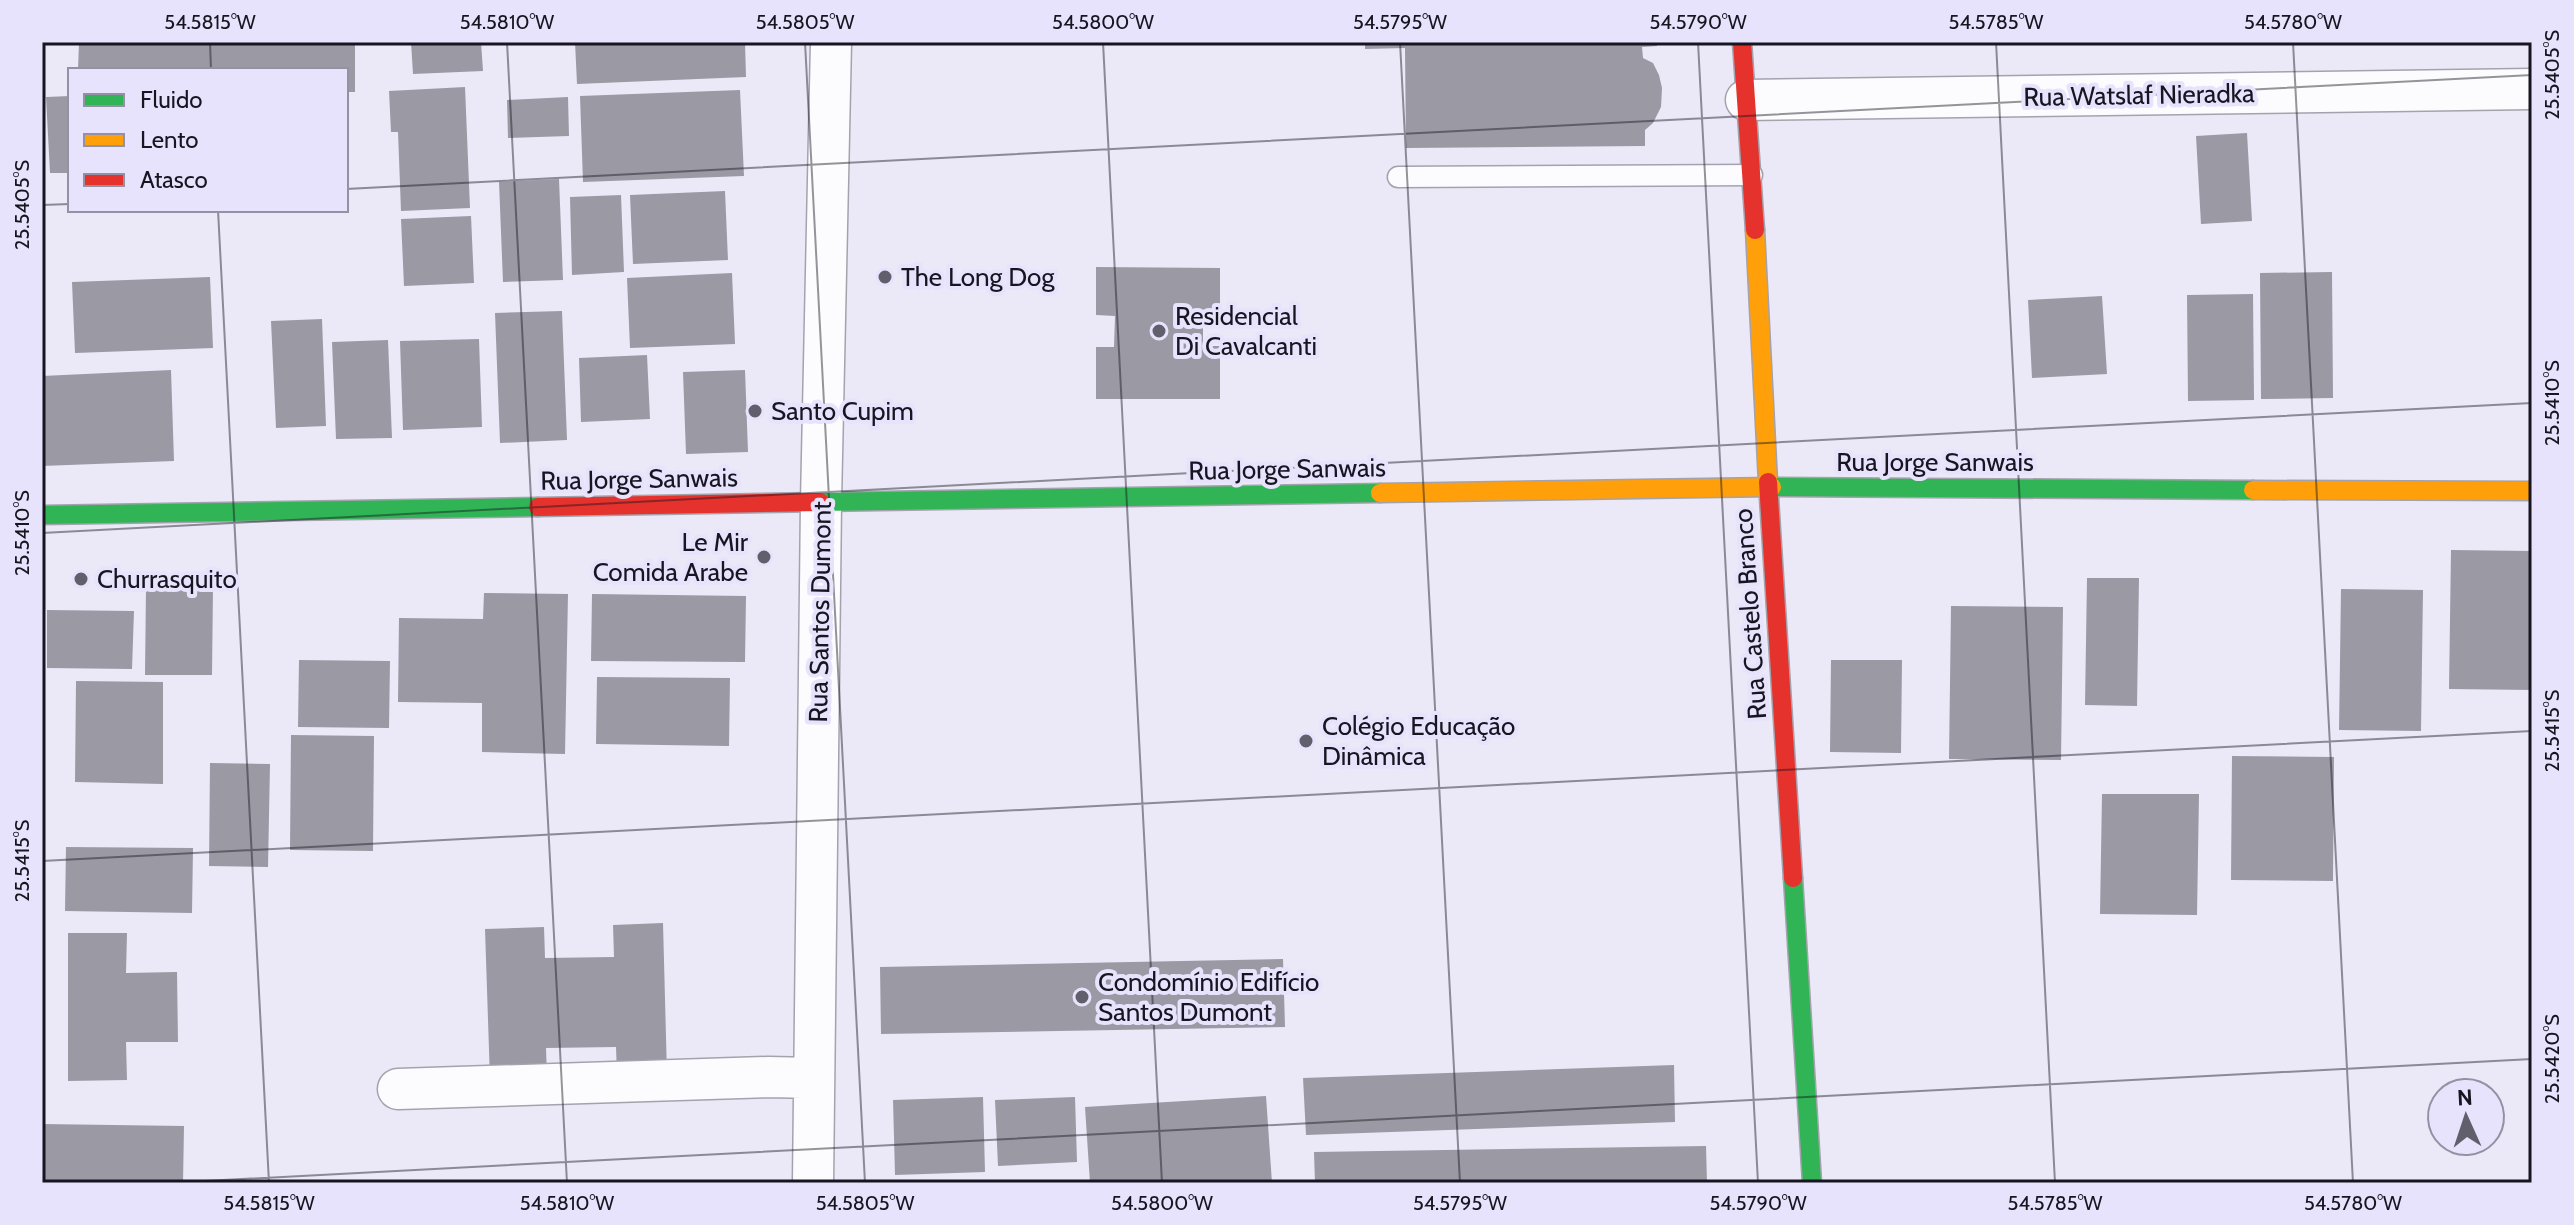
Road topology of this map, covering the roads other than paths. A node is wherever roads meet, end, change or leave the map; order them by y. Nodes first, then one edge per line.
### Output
1 (831, 42) edge
2 (1742, 42) edge
3 (2532, 89) edge
4 (1746, 100) junction
5 (1752, 175) junction
6 (1398, 177) dead end
7 (1768, 487) junction
8 (2532, 491) edge
9 (821, 502) junction
10 (42, 515) edge
11 (814, 1078) junction
12 (398, 1089) dead end
13 (813, 1183) edge
14 (1812, 1183) edge

1 - 9 street, Rua Santos Dumont
2 - 4 street, Rua Castelo Branco
3 - 4 street, Rua Watslaf Nieradka
4 - 5 street, Rua Castelo Branco
5 - 6 lane
5 - 7 street, Rua Castelo Branco
7 - 8 street, Rua Jorge Sanwais
7 - 9 street, Rua Jorge Sanwais
7 - 14 street, Rua Castelo Branco
9 - 10 street, Rua Jorge Sanwais
9 - 11 street, Rua Santos Dumont
11 - 12 street
11 - 13 street, Rua Santos Dumont

